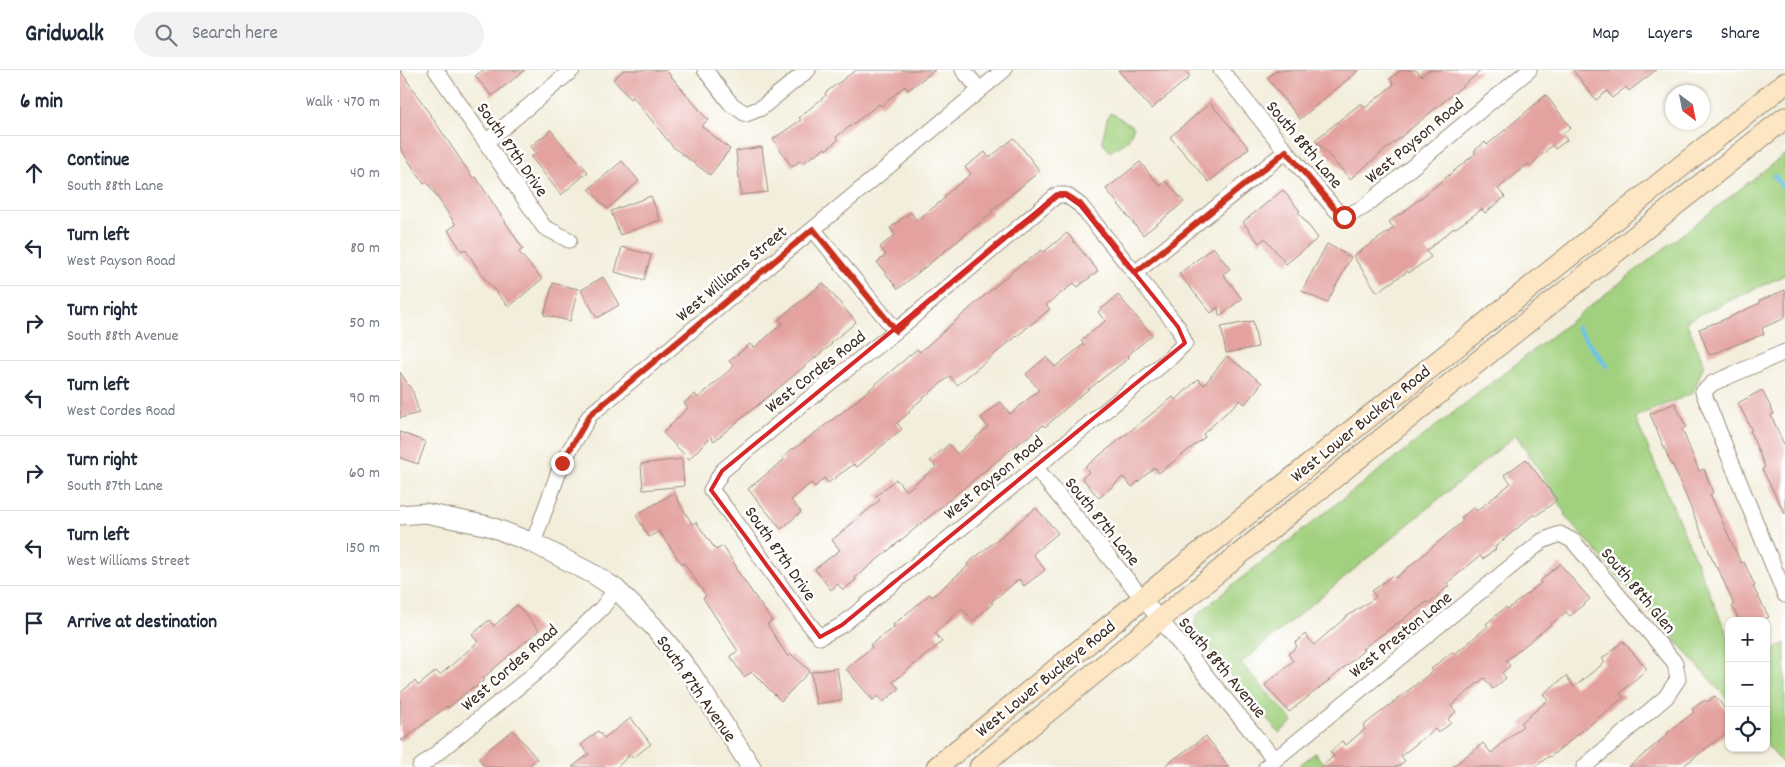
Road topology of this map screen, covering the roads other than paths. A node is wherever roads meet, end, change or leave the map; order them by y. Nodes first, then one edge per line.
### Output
1 (436, 70) edge
2 (572, 70) edge
3 (705, 70) edge
4 (808, 70) edge
5 (963, 70) edge
6 (1004, 70) edge
7 (1529, 70) edge
8 (1223, 71) edge
9 (1785, 83) edge
10 (979, 89) junction
11 (1785, 118) edge
12 (486, 142) junction
13 (1286, 151) junction
14 (1344, 217) joint
15 (813, 229) junction
16 (569, 240) dead end
17 (1135, 273) junction
18 (896, 331) junction
19 (1785, 352) edge
20 (1035, 467) junction
21 (711, 490) joint
22 (400, 515) edge
23 (1560, 534) joint
24 (533, 543) junction
25 (616, 589) junction
26 (1785, 595) edge
27 (1142, 599) junction
28 (1159, 620) junction
29 (820, 637) joint
30 (1271, 763) edge
31 (420, 767) edge
32 (751, 767) edge
33 (937, 767) edge
34 (980, 767) edge
35 (1584, 767) edge

1 - 12 street, South 87th Drive
2 - 12 street
3 - 4 street
5 - 10 street
6 - 10 street, West Williams Street
7 - 14 street, West Payson Road
8 - 13 street, South 88th Lane
9 - 27 main road, West Lower Buckeye Road
10 - 15 street, West Williams Street
11 - 28 main road, West Lower Buckeye Road
12 - 16 street, South 87th Drive
13 - 14 street, South 88th Lane
13 - 17 street
15 - 18 street
15 - 24 street, West Williams Street
17 - 18 street, West Cordes Road
17 - 20 street, West Payson Road
18 - 21 street, West Cordes Road
19 - 26 street
20 - 27 street, South 87th Lane
20 - 29 street, West Payson Road
21 - 29 street, South 87th Drive
22 - 24 street, South 87th Avenue
23 - 30 street, West Preston Lane
23 - 35 street, South 88th Glen
24 - 25 street, South 87th Avenue
25 - 31 street, West Cordes Road
25 - 32 street, South 87th Avenue
27 - 28 street, South 88th Avenue
27 - 33 main road, West Lower Buckeye Road
28 - 30 street, South 88th Avenue
28 - 34 main road, West Lower Buckeye Road

